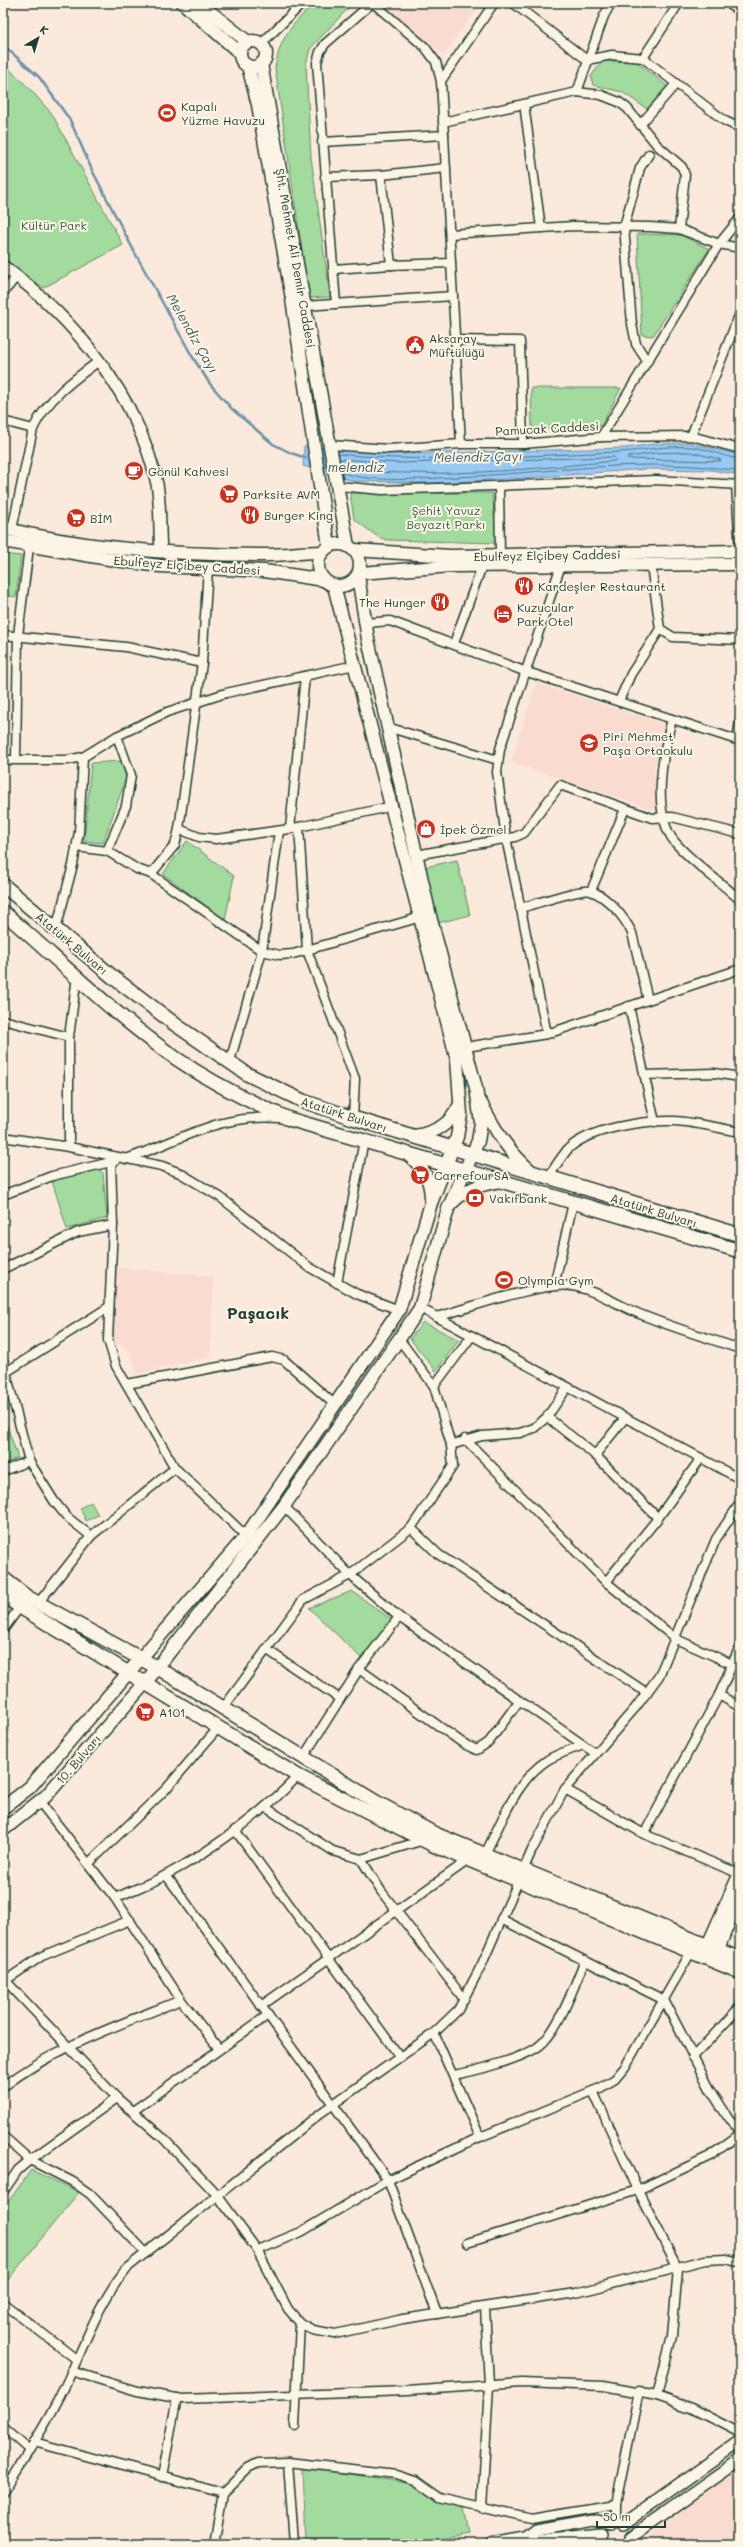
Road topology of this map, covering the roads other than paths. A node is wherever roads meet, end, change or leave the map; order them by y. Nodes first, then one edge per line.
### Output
1 (183, 3) edge
2 (199, 3) edge
3 (303, 3) edge
4 (373, 3) edge
5 (494, 3) edge
6 (513, 3) edge
7 (611, 3) edge
8 (679, 3) edge
9 (728, 3) edge
10 (740, 12) edge
11 (248, 42) junction
12 (261, 44) junction
13 (240, 53) junction
14 (642, 58) junction
15 (587, 60) junction
16 (261, 64) junction
17 (248, 66) junction
18 (441, 81) junction
19 (675, 85) junction
20 (577, 92) junction
21 (524, 104) junction
22 (443, 122) junction
23 (640, 125) junction
24 (740, 128) edge
25 (444, 135) junction
26 (322, 142) junction
27 (649, 154) dead end
28 (446, 168) junction
29 (381, 175) junction
30 (325, 177) junction
31 (740, 218) edge
32 (624, 227) junction
33 (541, 228) junction
34 (679, 229) junction
35 (450, 234) junction
36 (719, 244) junction
37 (740, 248) edge
38 (451, 263) junction
39 (391, 265) junction
40 (3, 266) edge
41 (333, 269) junction
42 (17, 276) junction
43 (3, 293) edge
44 (453, 296) junction
45 (336, 304) junction
46 (304, 306) junction
47 (740, 313) edge
48 (456, 340) junction
49 (99, 361) junction
50 (647, 362) junction
51 (3, 421) edge
52 (33, 429) junction
53 (690, 436) junction
54 (601, 437) junction
55 (461, 444) junction
56 (523, 444) junction
57 (331, 449) junction
58 (740, 449) edge
59 (337, 482) junction
60 (738, 484) edge
61 (499, 486) junction
62 (8, 529) edge
63 (3, 541) edge
64 (29, 547) junction
65 (351, 548) junction
66 (326, 549) junction
67 (161, 550) junction
68 (740, 551) edge
69 (500, 555) junction
70 (740, 564) edge
71 (561, 565) junction
72 (651, 565) junction
73 (482, 566) junction
74 (208, 568) junction
75 (359, 575) junction
76 (329, 583) junction
77 (366, 623) junction
78 (660, 629) junction
79 (3, 634) edge
80 (18, 635) junction
81 (740, 640) edge
82 (454, 643) junction
83 (202, 663) junction
84 (355, 665) junction
85 (524, 671) junction
86 (305, 676) junction
87 (618, 701) junction
88 (197, 702) junction
89 (672, 719) junction
90 (740, 722) edge
91 (387, 727) junction
92 (117, 736) junction
93 (739, 740) edge
94 (16, 758) junction
95 (83, 758) junction
96 (3, 760) edge
97 (498, 760) junction
98 (393, 806) junction
99 (625, 809) junction
100 (662, 817) junction
101 (299, 827) junction
102 (179, 829) junction
103 (290, 829) junction
104 (279, 830) junction
105 (740, 834) edge
106 (506, 838) junction
107 (76, 847) junction
108 (107, 851) junction
109 (416, 855) junction
110 (151, 874) junction
111 (3, 885) edge
112 (591, 891) junction
113 (740, 900) edge
114 (520, 908) junction
115 (3, 912) edge
116 (421, 917) junction
117 (56, 929) junction
118 (307, 950) junction
119 (262, 951) junction
120 (740, 969) edge
121 (77, 976) junction
122 (648, 1000) junction
123 (629, 1006) junction
124 (3, 1020) edge
125 (547, 1034) junction
126 (69, 1037) junction
127 (466, 1047) junction
128 (230, 1061) junction
129 (644, 1075) junction
130 (740, 1077) edge
131 (478, 1098) junction
132 (460, 1104) junction
133 (353, 1118) junction
134 (290, 1119) junction
135 (655, 1122) junction
136 (740, 1132) edge
137 (415, 1136) junction
138 (3, 1138) edge
139 (364, 1140) junction
140 (69, 1147) junction
141 (453, 1147) junction
142 (403, 1151) junction
143 (473, 1155) junction
144 (128, 1159) junction
145 (111, 1162) junction
146 (448, 1164) junction
147 (466, 1170) junction
148 (533, 1173) junction
149 (548, 1178) junction
150 (502, 1181) junction
151 (3, 1195) edge
152 (431, 1203) junction
153 (573, 1203) junction
154 (448, 1209) junction
155 (113, 1225) junction
156 (740, 1235) edge
157 (740, 1251) edge
158 (3, 1268) edge
159 (336, 1283) junction
160 (554, 1286) junction
161 (109, 1307) junction
162 (420, 1308) junction
163 (399, 1310) junction
164 (436, 1317) junction
165 (471, 1337) junction
166 (399, 1339) junction
167 (740, 1349) edge
168 (3, 1361) edge
169 (5, 1373) edge
170 (127, 1384) junction
171 (434, 1386) junction
172 (567, 1388) junction
173 (334, 1404) junction
174 (547, 1417) junction
175 (625, 1418) junction
176 (465, 1440) junction
177 (451, 1445) junction
178 (595, 1454) junction
179 (700, 1458) junction
180 (29, 1461) junction
181 (175, 1468) junction
182 (3, 1471) edge
183 (740, 1479) edge
184 (740, 1503) edge
185 (284, 1506) junction
186 (658, 1518) junction
187 (410, 1528) junction
188 (91, 1536) junction
189 (246, 1536) junction
190 (350, 1575) junction
191 (3, 1578) edge
192 (606, 1582) junction
193 (3, 1594) edge
194 (23, 1602) junction
195 (39, 1602) junction
196 (399, 1617) junction
197 (3, 1630) edge
198 (676, 1639) junction
199 (740, 1646) edge
200 (266, 1649) junction
201 (139, 1659) junction
202 (732, 1664) junction
203 (158, 1668) junction
204 (359, 1669) junction
205 (128, 1673) junction
206 (146, 1682) junction
207 (647, 1693) junction
208 (719, 1696) junction
209 (340, 1699) junction
210 (519, 1701) junction
211 (224, 1707) junction
212 (740, 1707) edge
213 (218, 1728) junction
214 (583, 1745) junction
215 (595, 1753) junction
216 (304, 1756) junction
217 (298, 1776) junction
218 (565, 1789) junction
219 (39, 1801) junction
220 (265, 1807) junction
221 (3, 1808) edge
222 (3, 1830) edge
223 (235, 1830) junction
224 (644, 1834) junction
225 (424, 1840) junction
226 (485, 1854) junction
227 (361, 1859) junction
228 (470, 1859) junction
229 (89, 1864) junction
230 (521, 1874) junction
231 (740, 1874) edge
232 (166, 1875) junction
233 (740, 1894) edge
234 (115, 1898) junction
235 (397, 1912) junction
236 (501, 1919) junction
237 (130, 1920) junction
238 (707, 1953) junction
239 (740, 1958) edge
240 (330, 1959) junction
241 (585, 1960) junction
242 (740, 1972) edge
243 (4, 1980) edge
244 (464, 1999) junction
245 (181, 2000) junction
246 (664, 2000) junction
247 (261, 2006) junction
248 (740, 2007) edge
249 (268, 2015) junction
250 (434, 2033) junction
251 (68, 2046) junction
252 (219, 2049) junction
253 (400, 2057) junction
254 (693, 2057) junction
255 (453, 2075) junction
256 (3, 2087) edge
257 (594, 2091) junction
258 (117, 2098) junction
259 (332, 2104) junction
260 (132, 2111) junction
261 (740, 2130) edge
262 (740, 2134) edge
263 (3, 2136) edge
264 (480, 2137) junction
265 (30, 2160) junction
266 (388, 2180) junction
267 (638, 2190) junction
268 (3, 2192) edge
269 (218, 2196) junction
270 (467, 2244) dead end
271 (256, 2250) junction
272 (146, 2253) junction
273 (740, 2262) edge
274 (678, 2269) junction
275 (3, 2303) edge
276 (485, 2307) junction
277 (437, 2314) junction
278 (300, 2324) junction
279 (76, 2359) junction
280 (71, 2371) junction
281 (489, 2385) junction
282 (638, 2391) junction
283 (296, 2396) junction
284 (657, 2396) junction
285 (177, 2398) junction
286 (295, 2426) dead end
287 (3, 2427) edge
288 (740, 2433) edge
289 (740, 2441) edge
290 (34, 2442) junction
291 (29, 2450) junction
292 (740, 2460) edge
293 (288, 2462) junction
294 (162, 2477) junction
295 (3, 2492) edge
296 (222, 2493) junction
297 (616, 2504) junction
298 (482, 2508) junction
299 (617, 2524) junction
300 (526, 2538) junction
301 (603, 2541) edge
302 (630, 2541) edge
303 (214, 2544) edge
304 (294, 2544) edge
305 (490, 2544) edge

1 - 13 main road
2 - 11 main road
3 - 12 street
4 - 18 street
4 - 26 street
5 - 18 street
6 - 15 street
7 - 15 street
8 - 14 street
9 - 10 street
11 - 12 main road
11 - 13 main road
12 - 16 main road
13 - 17 main road
14 - 15 street
14 - 19 street
15 - 20 street
16 - 17 main road
16 - 46 main road, Şht. Mehmet Ali Demir Caddesi
17 - 66 main road, Şht. Mehmet Ali Demir Caddesi
18 - 22 street
19 - 23 street
19 - 24 street
20 - 21 street
20 - 23 street
21 - 22 street
21 - 33 street
22 - 25 street
23 - 34 street
25 - 26 street
25 - 28 street
26 - 30 street
27 - 32 street
28 - 29 street
28 - 35 street
29 - 30 street
29 - 39 street
30 - 41 street
31 - 36 street
32 - 33 street
32 - 34 street
32 - 50 street
33 - 35 street
34 - 36 street
35 - 38 street
36 - 37 street
36 - 50 street
38 - 39 street
38 - 44 street
39 - 41 street
40 - 42 street
41 - 45 street
42 - 43 street
42 - 49 street
44 - 45 street
44 - 48 street
45 - 46 street
46 - 57 main road, Şht. Mehmet Ali Demir Caddesi
47 - 53 street
48 - 55 street
48 - 56 street
49 - 52 street
49 - 67 street
50 - 54 street
51 - 52 street
52 - 62 street
53 - 54 street, Pamucak Caddesi
53 - 58 street, Pamucak Caddesi
54 - 56 street, Pamucak Caddesi
55 - 56 street, Pamucak Caddesi
55 - 57 street, Pamucak Caddesi
57 - 59 main road, Şht. Mehmet Ali Demir Caddesi
59 - 61 street
59 - 65 main road, Şht. Mehmet Ali Demir Caddesi
60 - 61 street
60 - 68 street
61 - 69 street
62 - 67 main road, Ebulfeyz Elçibey Caddesi
63 - 64 main road, Ebulfeyz Elçibey Caddesi
64 - 74 main road, Ebulfeyz Elçibey Caddesi
64 - 80 street
65 - 66 main road
65 - 69 main road, Ebulfeyz Elçibey Caddesi
65 - 75 main road
66 - 67 main road, Ebulfeyz Elçibey Caddesi
66 - 76 main road
68 - 69 main road, Ebulfeyz Elçibey Caddesi
70 - 72 main road, Ebulfeyz Elçibey Caddesi
71 - 72 main road, Ebulfeyz Elçibey Caddesi
71 - 73 main road, Ebulfeyz Elçibey Caddesi
71 - 85 street
72 - 78 street
73 - 75 main road, Ebulfeyz Elçibey Caddesi
73 - 82 street
74 - 76 main road, Ebulfeyz Elçibey Caddesi
74 - 83 street
75 - 76 main road
75 - 77 main road
76 - 84 main road
77 - 82 street
77 - 91 main road
78 - 81 street
78 - 87 street
79 - 80 street
80 - 83 street
80 - 94 street
82 - 85 street
83 - 88 street
84 - 86 street
84 - 98 main road
85 - 87 street
85 - 97 street
86 - 88 street
86 - 103 street
87 - 89 street
88 - 92 street
88 - 102 street
89 - 93 street
89 - 100 street
90 - 93 street
91 - 97 street
91 - 109 main road
92 - 95 street
92 - 108 street
94 - 95 street
94 - 96 street
95 - 107 street
97 - 106 street
98 - 101 street
98 - 116 main road
99 - 100 street
99 - 106 street
99 - 112 street
100 - 105 street
100 - 113 street
101 - 103 street
101 - 118 street
102 - 104 street
102 - 110 street
103 - 104 street
104 - 119 street
106 - 109 street
106 - 114 street
107 - 108 street
107 - 117 street
108 - 110 street
109 - 127 main road
110 - 119 street
111 - 117 main road, Atatürk Bulvarı
112 - 114 street
112 - 122 street
114 - 125 street
115 - 121 main road, Atatürk Bulvarı
116 - 118 street
116 - 132 main road
117 - 128 main road, Atatürk Bulvarı
118 - 119 street
118 - 133 street
119 - 128 street
120 - 122 street
121 - 126 street
121 - 134 main road, Atatürk Bulvarı
122 - 123 street
123 - 125 street
123 - 129 street
124 - 126 street
125 - 127 street
126 - 140 street
127 - 131 main road
128 - 133 main road, Atatürk Bulvarı
129 - 130 street
129 - 135 street
131 - 143 main road, 10. Bulvarı
131 - 148 main road
132 - 137 main road
132 - 141 main road
133 - 137 main road, Atatürk Bulvarı
134 - 139 main road, Atatürk Bulvarı
134 - 144 street
135 - 136 street
135 - 149 street
137 - 141 main road, Atatürk Bulvarı
138 - 140 street
139 - 142 main road, Atatürk Bulvarı
139 - 159 street
140 - 144 street
141 - 143 main road, Atatürk Bulvarı
141 - 146 main road
142 - 146 main road, Atatürk Bulvarı
142 - 152 main road
143 - 147 main road, 10. Bulvarı
143 - 148 main road, Atatürk Bulvarı
144 - 145 street
144 - 159 street
145 - 151 street
145 - 155 street
146 - 147 main road, Atatürk Bulvarı
146 - 152 main road
147 - 150 main road, Atatürk Bulvarı
147 - 154 main road, 10. Bulvarı
148 - 149 main road, Atatürk Bulvarı
149 - 156 main road, Atatürk Bulvarı
150 - 153 main road, Atatürk Bulvarı
150 - 154 main road
152 - 163 main road, 10. Bulvarı
153 - 157 main road, Atatürk Bulvarı
153 - 160 street
154 - 162 main road, 10. Bulvarı
155 - 158 street
155 - 161 street
159 - 163 street
160 - 164 street
160 - 167 street
161 - 169 street
161 - 170 street
162 - 164 street
162 - 166 main road, 10. Bulvarı
163 - 173 main road, 10. Bulvarı
164 - 165 street
165 - 171 street
165 - 172 street
166 - 171 street
166 - 185 main road, 10. Bulvarı
168 - 169 street
169 - 180 street
170 - 173 street
170 - 181 street
171 - 177 street
172 - 174 street
172 - 175 street
173 - 189 main road, 10. Bulvarı
174 - 176 street
174 - 178 street
175 - 178 street
175 - 179 street
176 - 177 street
176 - 192 street
177 - 187 street
178 - 186 street
179 - 183 street
179 - 186 street
180 - 182 street
180 - 188 street
181 - 188 street
181 - 189 street
184 - 198 street
185 - 190 street
185 - 203 main road, 10. Bulvarı
186 - 192 street
187 - 190 street
187 - 207 street
188 - 195 street
189 - 201 main road, 10. Bulvarı
190 - 196 street
190 - 200 street
191 - 194 main road
192 - 198 street
193 - 194 main road
194 - 195 main road
194 - 197 street
194 - 205 main road
195 - 201 main road
196 - 204 street
196 - 210 street
198 - 202 street
198 - 207 street
199 - 202 street
200 - 209 street
200 - 211 street
201 - 203 main road
201 - 205 main road, 10. Bulvarı
202 - 208 street
203 - 206 main road, 10. Bulvarı
203 - 211 main road
204 - 209 street
204 - 210 street
205 - 206 main road
205 - 221 main road, 10. Bulvarı
206 - 213 main road
206 - 219 main road, 10. Bulvarı
207 - 215 street
208 - 212 street
208 - 224 street
209 - 216 street
210 - 214 street
211 - 216 main road
213 - 217 main road
213 - 229 street
214 - 215 street
214 - 226 street
215 - 218 street
216 - 226 main road
217 - 220 street
217 - 225 main road
218 - 224 street
218 - 230 street
219 - 222 main road, 10. Bulvarı
219 - 229 street
220 - 223 street
220 - 227 street
223 - 232 street
223 - 240 street
224 - 231 street
225 - 227 street
225 - 228 main road
226 - 230 main road
227 - 235 street
228 - 230 main road
228 - 235 street
229 - 234 street
230 - 236 street
230 - 238 main road
231 - 238 main road
232 - 234 street
232 - 247 street
233 - 238 main road
234 - 237 street
235 - 240 street
235 - 244 street
236 - 241 street
236 - 244 street
237 - 243 street
237 - 245 street
238 - 239 main road
238 - 242 main road
238 - 246 street
240 - 247 street
240 - 253 street
241 - 246 street
241 - 255 street
243 - 251 street
244 - 250 street
245 - 251 street
245 - 252 street
246 - 254 street
246 - 257 street
247 - 249 street
248 - 254 street
249 - 252 street
249 - 259 street
250 - 253 street
250 - 255 street
251 - 256 street
251 - 258 street
252 - 260 street
253 - 259 street
254 - 261 street
255 - 264 street
257 - 264 street
257 - 267 street
258 - 260 street
258 - 265 street
259 - 266 street
259 - 269 street
260 - 269 street
262 - 267 street
263 - 265 street
264 - 266 street
265 - 268 street
265 - 272 street
266 - 271 street
266 - 277 street
267 - 270 street
267 - 274 street
269 - 271 street
269 - 272 street
271 - 278 street
272 - 279 street
273 - 274 street
274 - 276 street
274 - 284 street
275 - 279 street
276 - 277 street
276 - 281 street
277 - 278 street
278 - 283 street
279 - 280 street
280 - 285 street
280 - 290 street
281 - 282 street
281 - 283 street
281 - 298 street
282 - 284 street
282 - 297 street
283 - 285 street
283 - 286 street
284 - 288 street
285 - 294 street
287 - 291 street
289 - 299 street
290 - 291 street
290 - 294 street
291 - 295 street
292 - 302 street
293 - 296 street
293 - 298 street
293 - 304 street
294 - 296 street
296 - 303 street
297 - 298 street
297 - 299 street
299 - 300 street
299 - 301 street
299 - 302 street
300 - 301 street
300 - 305 street

